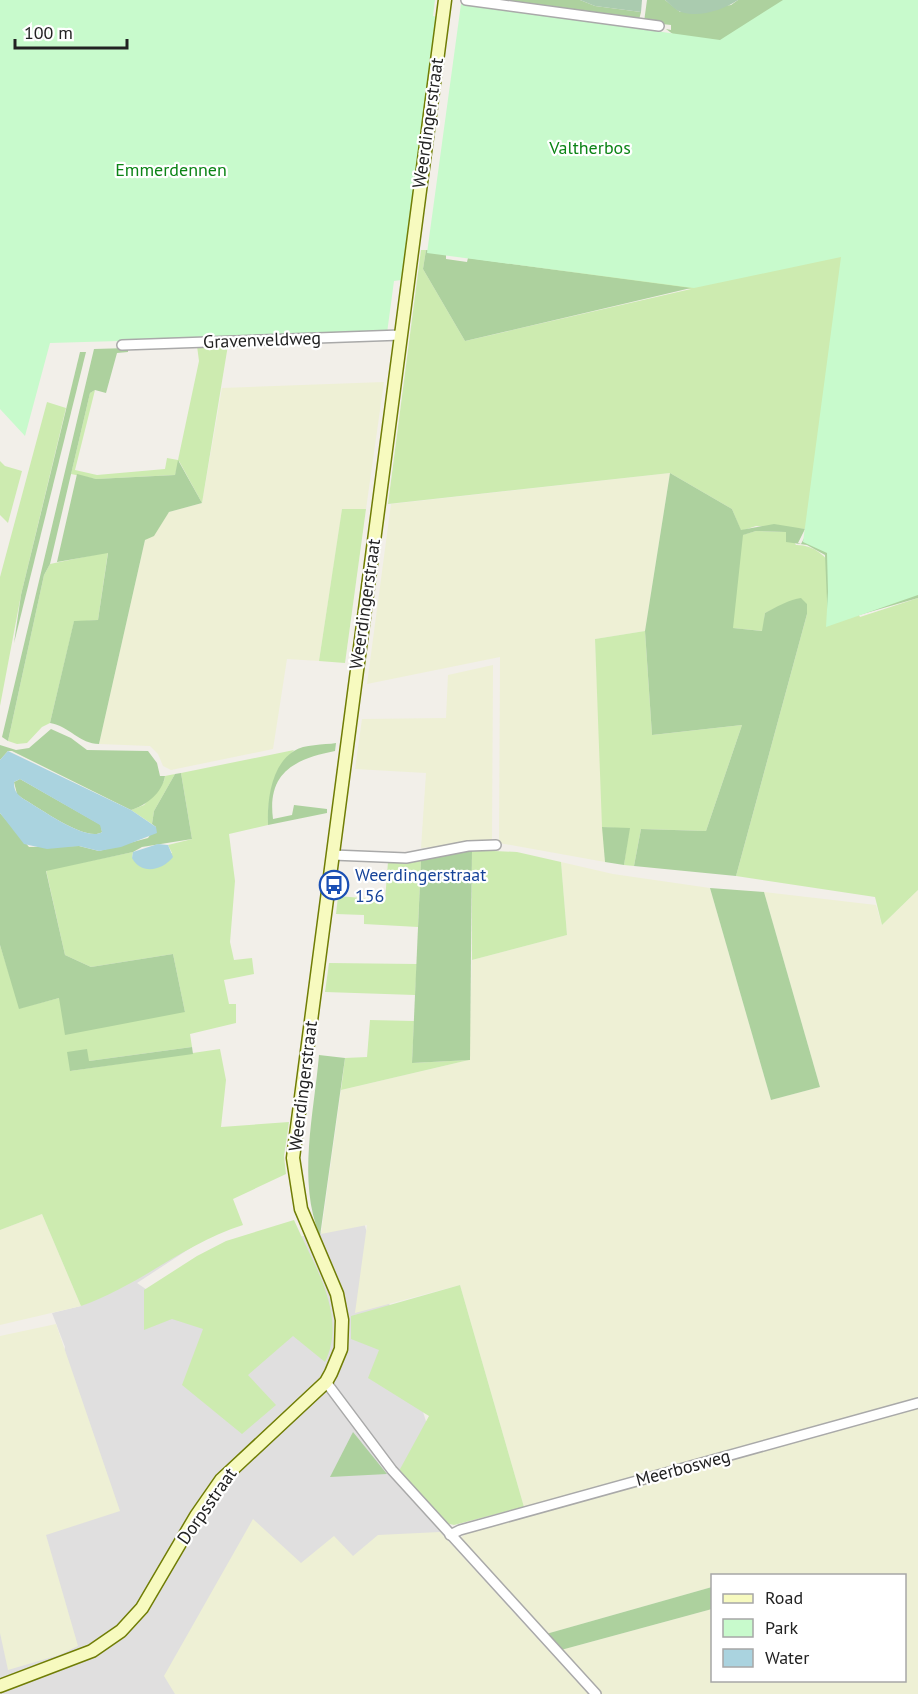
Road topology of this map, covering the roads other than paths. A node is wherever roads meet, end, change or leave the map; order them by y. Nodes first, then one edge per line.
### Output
1 (445, 0) edge
2 (466, 0) edge
3 (659, 26) dead end
4 (401, 335) junction
5 (122, 345) dead end
6 (496, 845) dead end
7 (333, 855) junction
8 (301, 1209) joint
9 (326, 1382) junction
10 (918, 1403) edge
11 (450, 1535) junction
12 (0, 1686) edge
13 (596, 1694) edge

1 - 4 main road, Weerdingerstraat
2 - 3 street
4 - 5 street, Gravenveldweg
4 - 7 main road, Weerdingerstraat
6 - 7 street
7 - 8 main road, Weerdingerstraat
8 - 9 main road, Dorpsstraat
9 - 11 street
9 - 12 main road, Dorpsstraat
10 - 11 street, Meerbosweg
11 - 13 street

